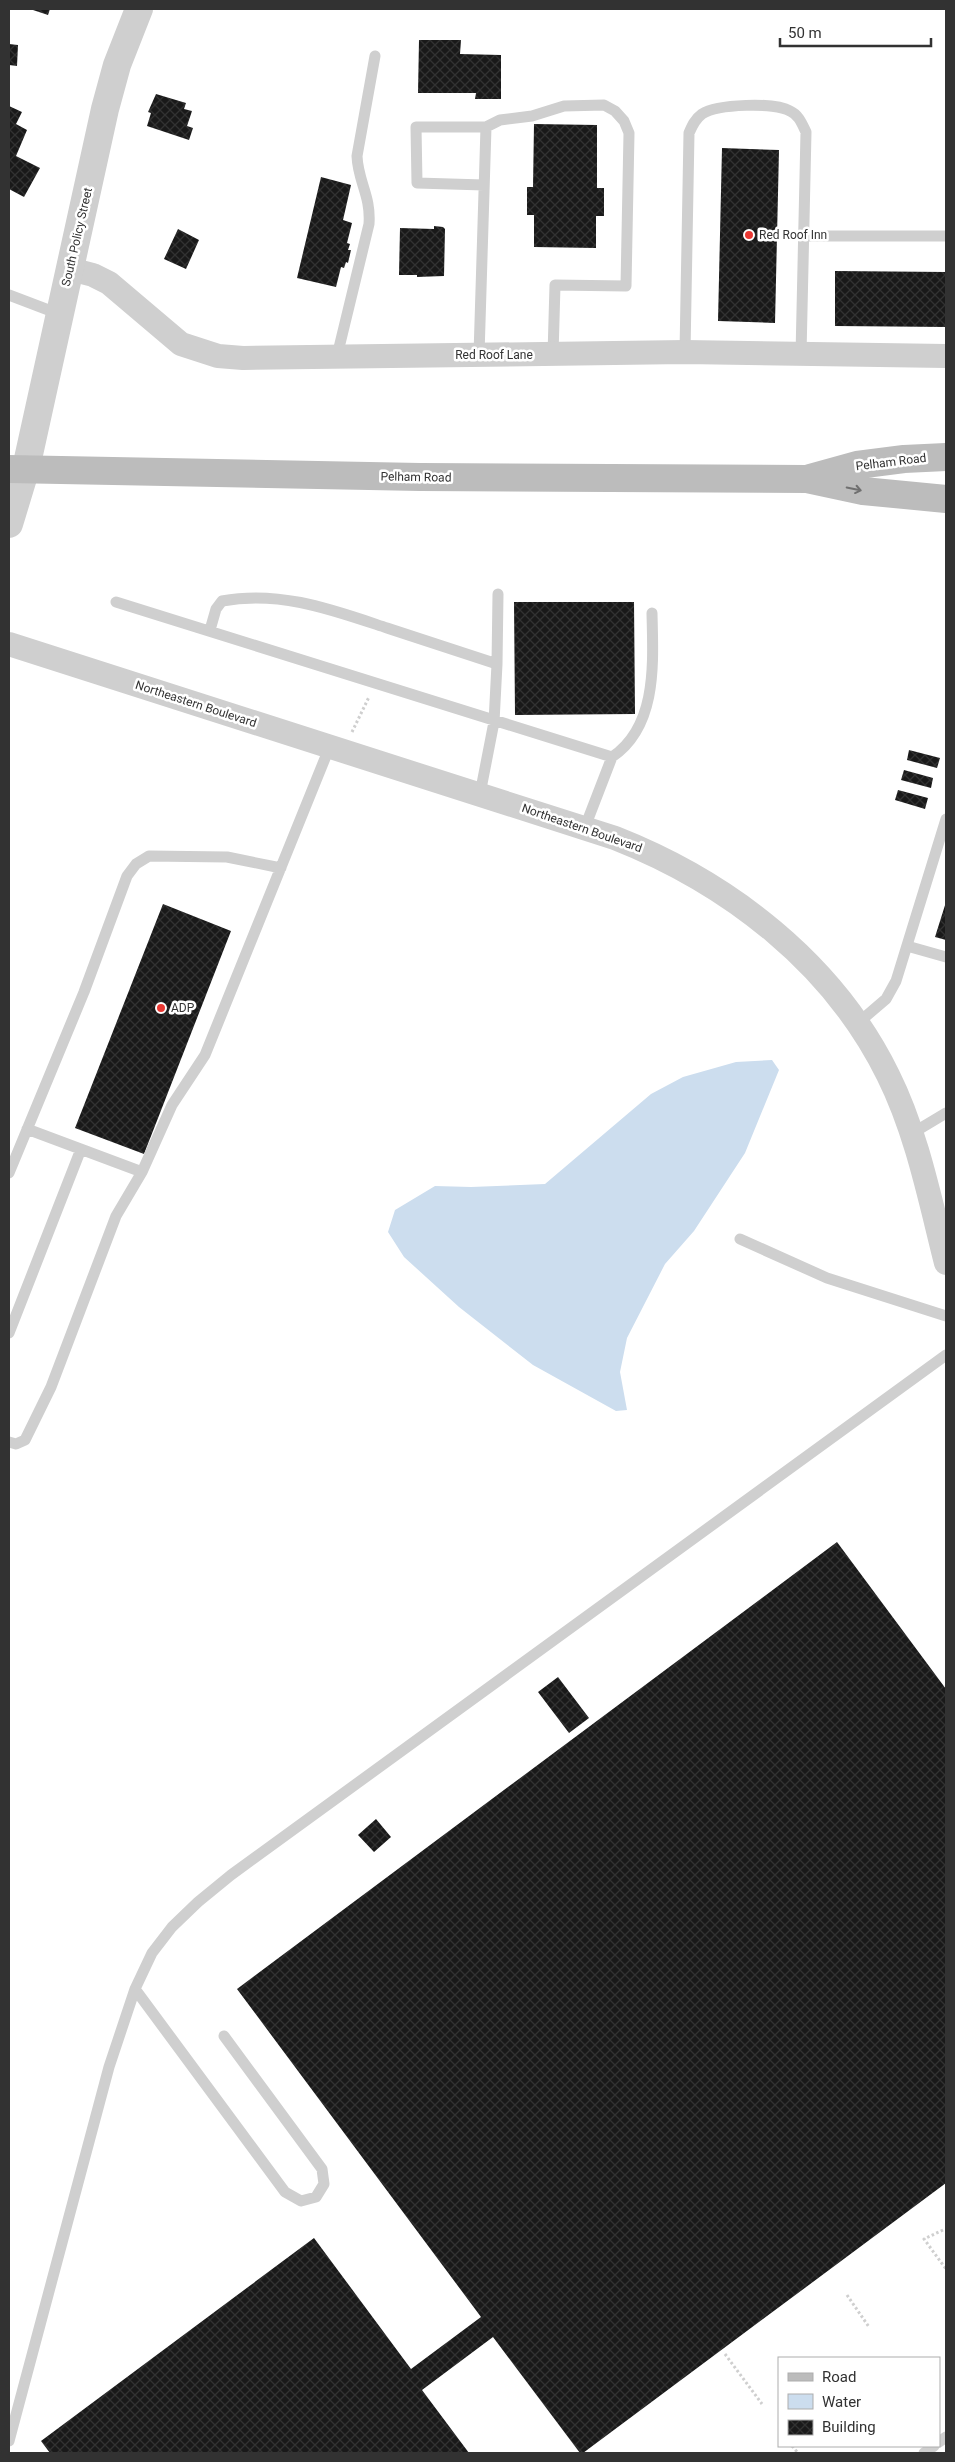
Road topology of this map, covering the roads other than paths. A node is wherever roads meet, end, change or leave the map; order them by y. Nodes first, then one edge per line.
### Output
1 (138, 9) edge
2 (375, 56) dead end
3 (486, 127) junction
4 (484, 185) junction
5 (804, 236) junction
6 (946, 236) edge
7 (70, 268) junction
8 (9, 295) edge
9 (60, 314) junction
10 (684, 352) junction
11 (479, 355) junction
12 (553, 355) junction
13 (800, 355) junction
14 (338, 356) junction
15 (946, 356) edge
16 (946, 457) edge
17 (17, 468) edge
18 (807, 479) junction
19 (946, 499) edge
20 (9, 524) edge
21 (498, 594) dead end
22 (116, 602) dead end
23 (652, 612) dead end
24 (210, 630) junction
25 (9, 644) edge
26 (497, 664) junction
27 (494, 722) junction
28 (330, 746) junction
29 (612, 758) junction
30 (480, 794) junction
31 (946, 820) edge
32 (585, 827) junction
33 (281, 868) junction
34 (907, 946) junction
35 (946, 957) edge
36 (858, 1023) junction
37 (946, 1113) edge
38 (28, 1129) junction
39 (911, 1134) junction
40 (81, 1149) junction
41 (142, 1172) junction
42 (9, 1174) edge
43 (740, 1239) dead end
44 (946, 1262) edge
45 (946, 1316) edge
46 (9, 1332) edge
47 (946, 1355) edge
48 (9, 1442) edge
49 (135, 1989) junction
50 (224, 2036) dead end
51 (9, 2441) edge

1 - 7 street, South Policy Street
2 - 14 lane
3 - 4 lane
3 - 4 lane
3 - 12 lane
4 - 11 lane
5 - 6 lane
5 - 10 lane
5 - 13 lane
7 - 9 street, South Policy Street
7 - 14 street, Red Roof Lane
8 - 9 lane
9 - 17 street, South Policy Street
10 - 12 street, Red Roof Lane
10 - 13 street, Red Roof Lane
11 - 12 street, Red Roof Lane
11 - 14 street, Red Roof Lane
13 - 15 street, Red Roof Lane
16 - 18 main road, Pelham Road
17 - 18 main road, Pelham Road
17 - 20 street, South Policy Street
18 -> 19 main road, Pelham Road
21 - 26 lane
22 - 24 lane
23 - 29 lane
24 - 26 lane
24 - 27 lane
25 - 28 street, Northeastern Boulevard
26 - 27 lane
27 - 29 lane
27 - 30 lane
28 - 30 street, Northeastern Boulevard
28 - 33 lane
29 - 32 lane
30 - 32 street, Northeastern Boulevard
31 - 34 lane
32 - 36 street, Northeastern Boulevard
33 - 38 lane
33 - 41 lane
34 - 35 lane
34 - 36 lane
36 - 39 street, Northeastern Boulevard
37 - 39 lane
38 - 40 lane
38 - 42 lane
39 - 44 street, Northeastern Boulevard
40 - 41 lane
40 - 46 lane
41 - 48 lane
43 - 45 lane
47 - 49 lane
49 - 50 lane
49 - 51 lane

